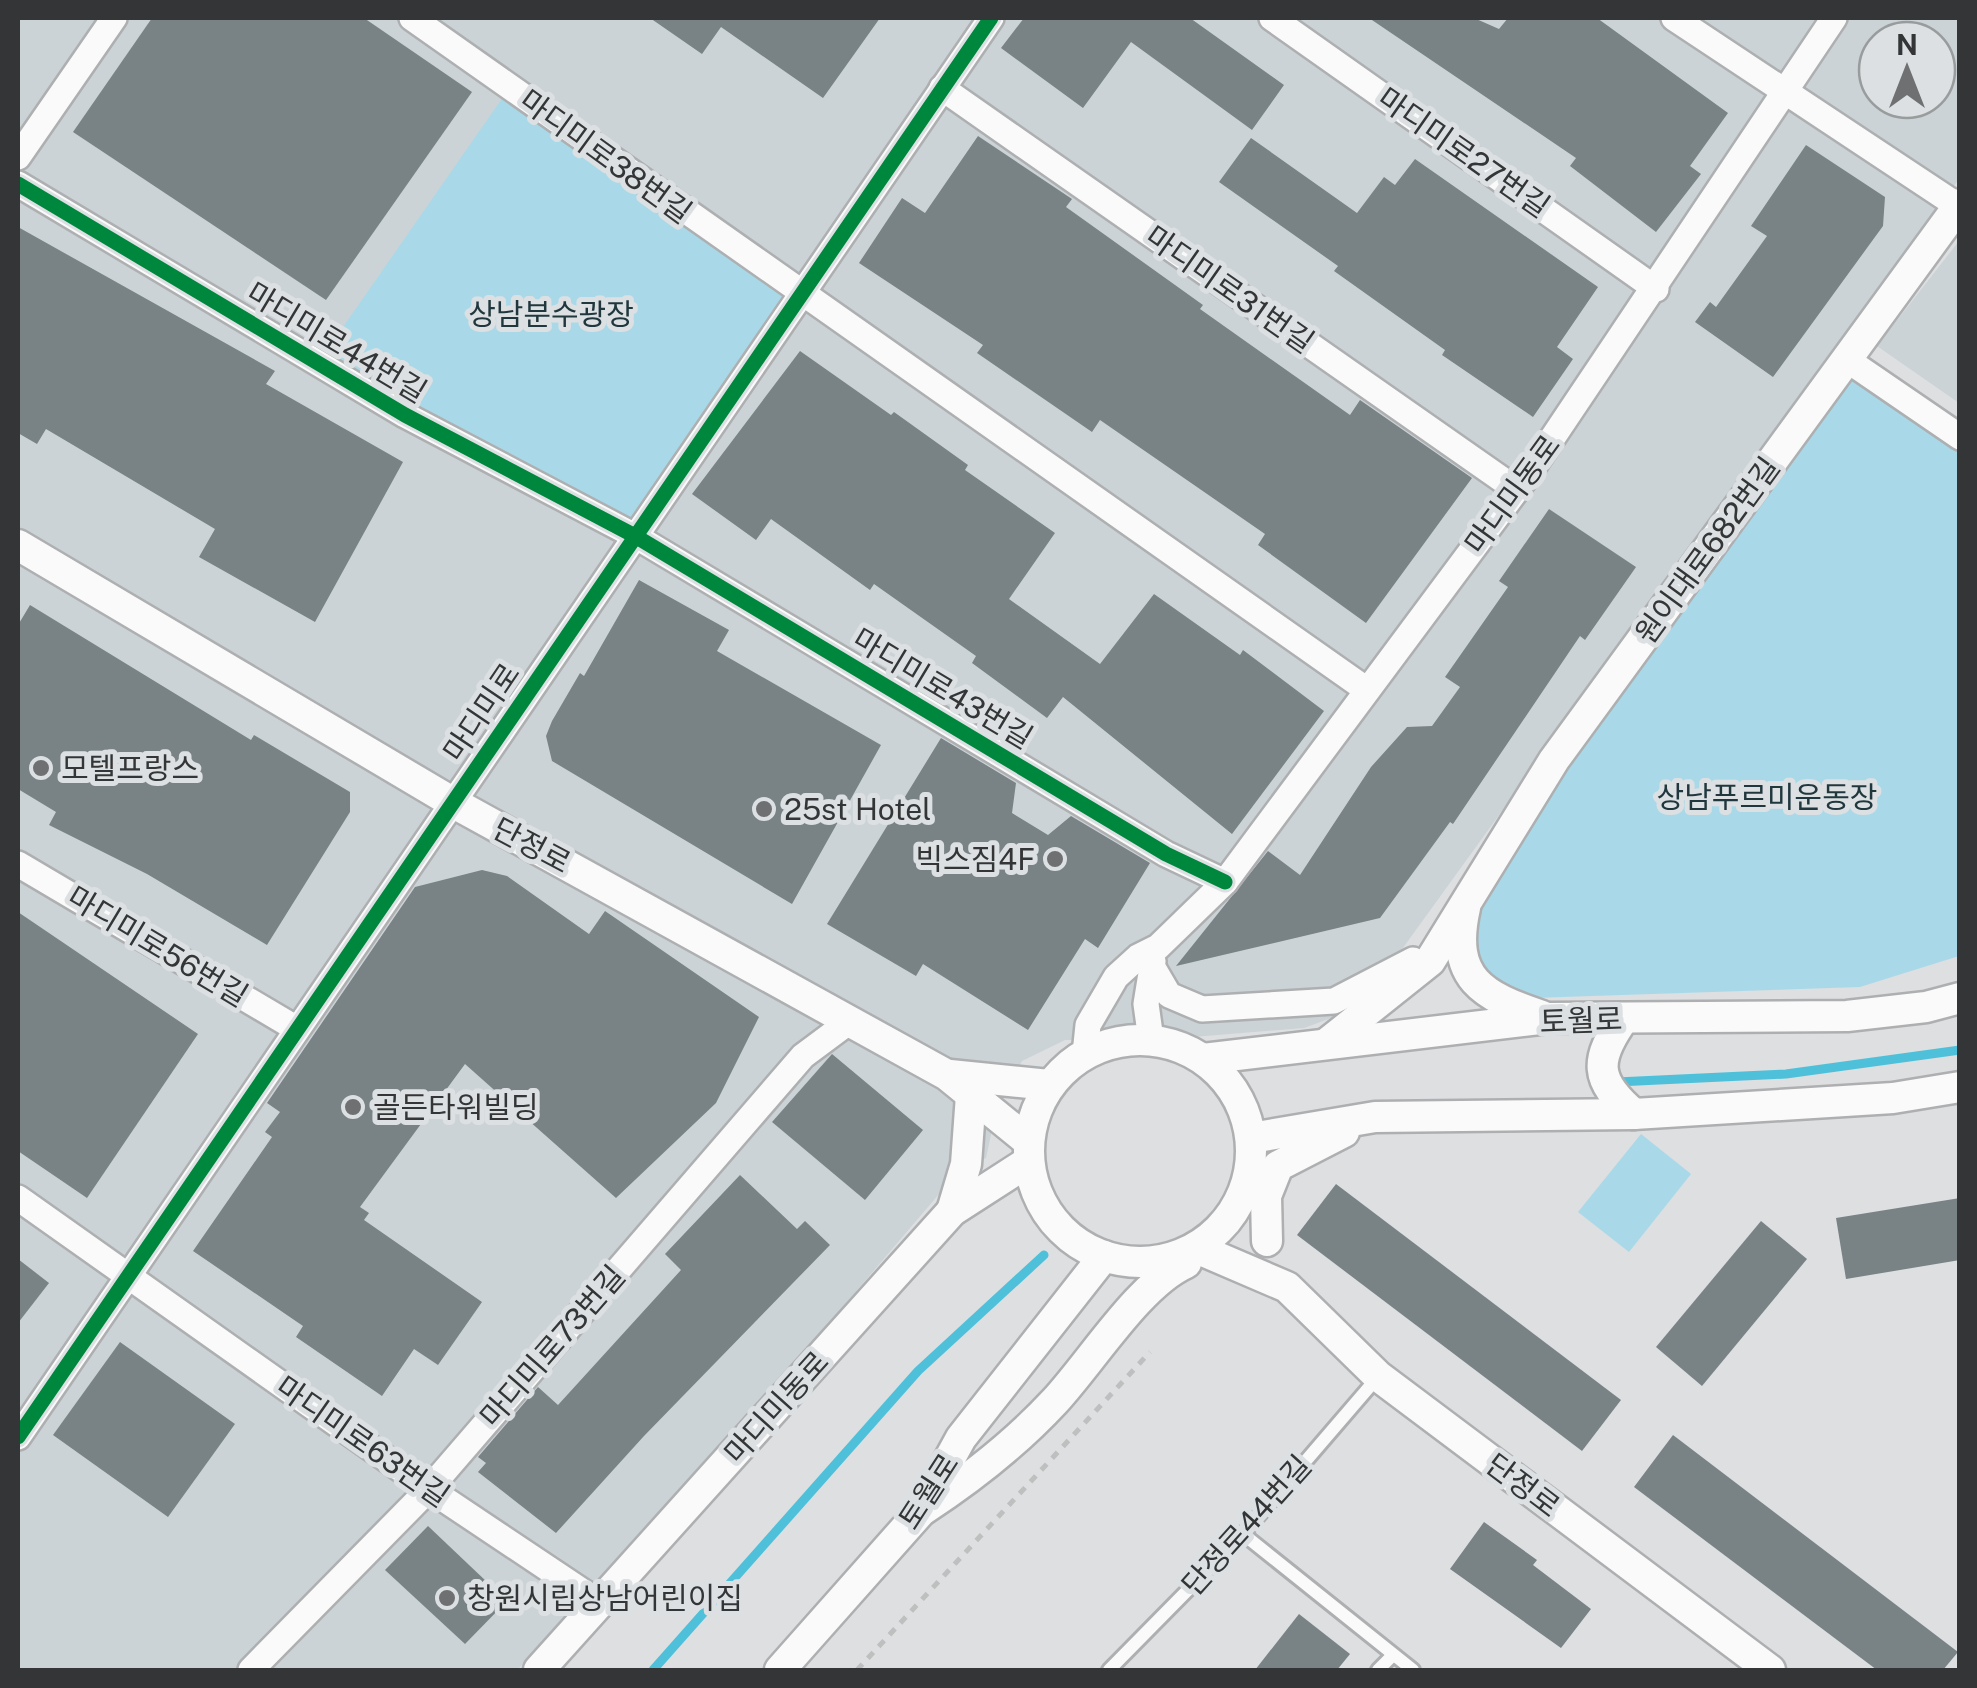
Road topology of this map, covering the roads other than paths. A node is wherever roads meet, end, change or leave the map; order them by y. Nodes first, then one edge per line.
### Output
1 (114, 18) edge
2 (412, 18) edge
3 (991, 18) edge
4 (1272, 18) edge
5 (1674, 18) edge
6 (1834, 18) edge
7 (942, 88) junction
8 (1782, 92) junction
9 (18, 157) edge
10 (18, 184) edge
11 (1959, 205) edge
12 (1656, 289) junction
13 (800, 295) junction
14 (1846, 359) junction
15 (1960, 438) edge
16 (1517, 490) junction
17 (636, 536) junction
18 (18, 546) edge
19 (1366, 690) junction
20 (452, 802) junction
21 (18, 864) edge
22 (1225, 882) junction
23 (1466, 905) junction
24 (1448, 932) junction
25 (1155, 957) junction
26 (1960, 998) edge
27 (1548, 1018) junction
28 (1624, 1018) junction
29 (850, 1021) junction
30 (297, 1029) junction
31 (1151, 1040) junction
32 (1326, 1044) junction
33 (1085, 1054) junction
34 (1203, 1059) junction
35 (947, 1075) junction
36 (1049, 1085) junction
37 (1960, 1087) edge
38 (971, 1095) junction
39 (1634, 1114) junction
40 (1375, 1118) junction
41 (1251, 1138) junction
42 (1028, 1152) junction
43 (1243, 1195) junction
44 (18, 1198) edge
45 (952, 1211) junction
46 (1266, 1241) junction
47 (1202, 1250) junction
48 (1104, 1256) junction
49 (130, 1274) junction
50 (1288, 1287) junction
51 (1378, 1376) junction
52 (18, 1437) edge
53 (429, 1489) junction
54 (922, 1511) junction
55 (1243, 1534) junction
56 (601, 1604) junction
57 (1393, 1655) junction
58 (251, 1670) edge
59 (539, 1670) edge
60 (780, 1670) edge
61 (1109, 1670) edge
62 (1378, 1670) edge
63 (1413, 1670) edge
64 (1770, 1670) edge

1 - 9 street
2 - 13 street, 마디미로38번길
3 - 7 street, 마디미로
4 - 12 street, 마디미로27번길
5 - 8 street
6 - 8 street, 마디미동로
7 - 13 street, 마디미로
7 - 16 street, 마디미로31번길
8 - 11 street
8 - 12 street, 마디미동로
10 - 17 street, 마디미로44번길
11 - 14 street, 원이대로682번길
12 - 16 street, 마디미동로
13 - 17 street, 마디미로
13 - 19 street
14 - 15 street
14 - 23 street, 원이대로682번길
16 - 19 street, 마디미동로
17 - 20 street, 마디미로
17 - 22 street, 마디미로43번길
18 - 20 street, 단정로
19 - 22 street, 마디미동로
20 - 29 street, 단정로
20 - 30 street, 마디미로
21 - 30 street, 마디미로56번길
22 - 25 street, 마디미동로
23 - 24 street, 원이대로682번길
23 - 27 street
24 - 25 street
24 - 32 street, 원이대로682번길
25 - 31 street
25 - 33 street, 마디미동로
26 - 28 street, 토월로
27 - 28 street, 토월로
27 - 32 street, 토월로
28 - 39 street
29 - 35 street, 단정로
29 - 53 street, 마디미로73번길
30 - 49 street, 마디미로
31 - 33 street
31 - 34 street
32 - 34 street, 토월로
33 - 36 street
34 - 41 street
35 - 36 street, 단정로
35 - 38 street, 단정로
36 - 42 street
37 - 39 street
38 - 42 street, 단정로
38 - 45 street
39 - 40 street
40 - 41 street
40 - 46 street
41 - 43 street
42 - 45 street, 마디미동로
42 - 48 street
43 - 46 street, 단정로
43 - 47 street
44 - 49 street, 마디미로63번길
45 - 56 street, 마디미동로
46 - 50 street, 단정로
47 - 48 street
47 - 50 street, 단정로
47 - 54 street
48 - 54 street, 토월로
49 - 52 street, 마디미로
49 - 53 street, 마디미로63번길
50 - 51 street, 단정로
51 - 55 lane, 단정로44번길
51 - 64 street, 단정로
53 - 56 street, 마디미로63번길
53 - 58 street, 마디미로73번길
54 - 60 street, 토월로
55 - 57 lane
55 - 61 lane, 단정로44번길
56 - 59 street, 마디미동로
57 - 62 lane
57 - 63 lane

